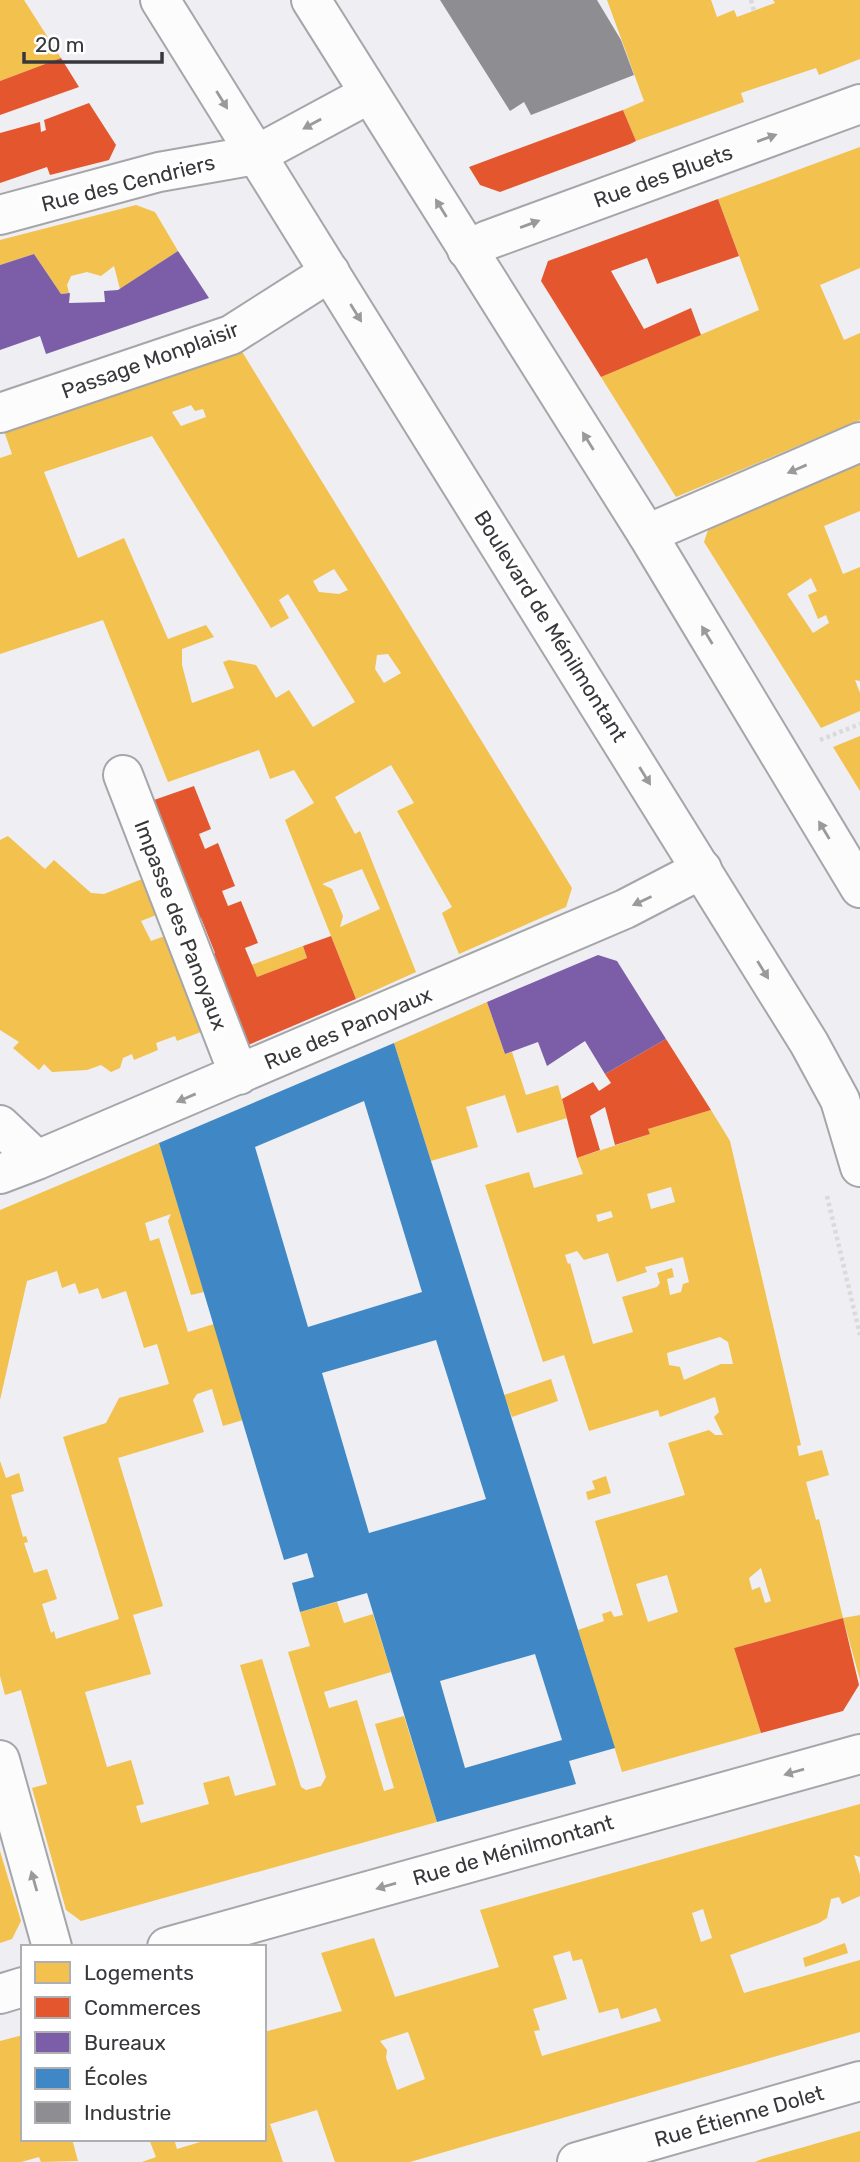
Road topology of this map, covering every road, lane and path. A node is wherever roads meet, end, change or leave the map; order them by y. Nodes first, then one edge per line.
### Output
1 (160, 0) edge
2 (312, 0) edge
3 (751, 0) edge
4 (754, 10) dead end
5 (369, 94) junction
6 (860, 104) edge
7 (256, 155) junction
8 (0, 215) edge
9 (467, 250) junction
10 (330, 272) junction
11 (0, 413) edge
12 (860, 442) edge
13 (647, 534) junction
14 (123, 775) dead end
15 (702, 869) junction
16 (860, 888) edge
17 (239, 1075) junction
18 (850, 1094) edge
19 (0, 1125) edge
20 (37, 1160) junction
21 (860, 1167) edge
22 (0, 1174) edge
23 (826, 1192) dead end
24 (860, 1335) edge
25 (860, 1754) edge
26 (0, 1760) edge
27 (51, 1945) edge
28 (174, 1945) edge
29 (21, 1988) edge
30 (0, 1994) edge
31 (860, 2081) edge
32 (577, 2162) edge

1 -> 7 street, Boulevard de Ménilmontant
2 - 5 street
3 - 4 path
5 -> 7 street
9 -> 5 street
9 -> 6 street, Rue des Bluets
7 - 8 street, Rue des Cendriers
7 - 10 street, Boulevard de Ménilmontant
13 -> 9 street
10 - 11 street, Passage Monplaisir
10 -> 15 street, Boulevard de Ménilmontant
12 -> 13 street
16 -> 13 street
14 - 17 street, Impasse des Panoyaux
15 -> 17 street, Rue des Panoyaux
15 -> 18 street, Boulevard de Ménilmontant
17 -> 20 street, Rue des Panoyaux
18 - 21 street, Boulevard de Ménilmontant
19 - 20 street
20 - 22 street, Rue des Panoyaux
23 - 24 path
25 -> 28 street, Rue de Ménilmontant
27 -> 26 street
29 - 30 street
31 - 32 street, Rue Étienne Dolet

